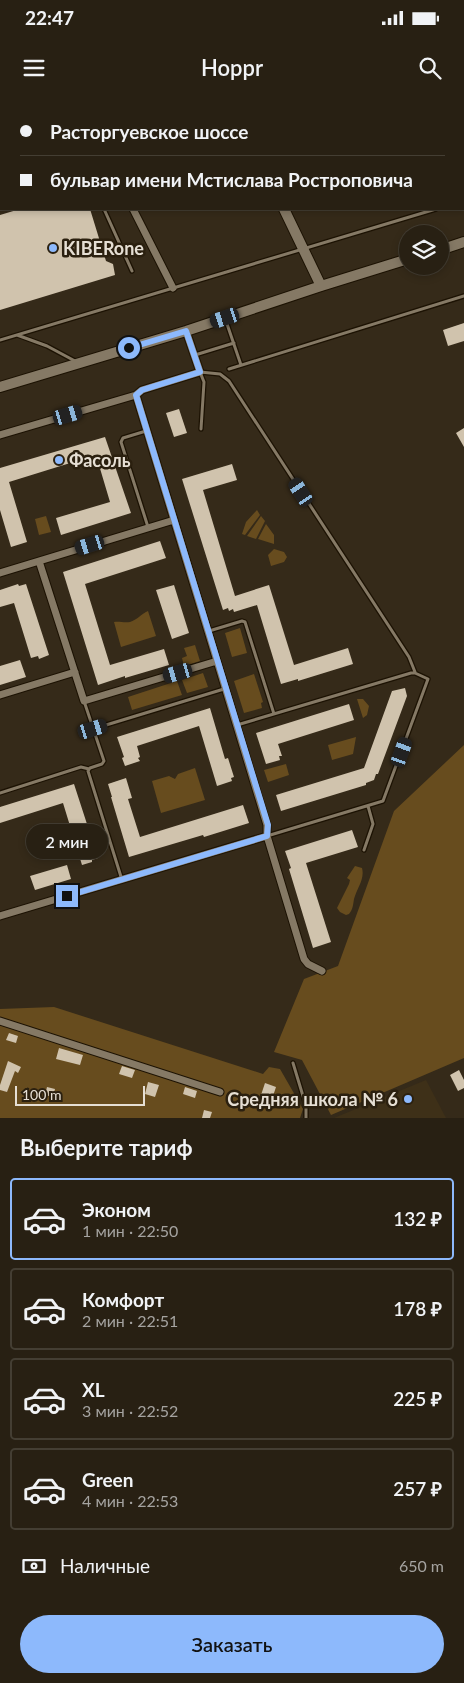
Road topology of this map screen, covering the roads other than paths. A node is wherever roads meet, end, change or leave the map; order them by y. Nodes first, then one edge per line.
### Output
1 (104, 210) edge
2 (134, 210) edge
3 (284, 210) edge
4 (433, 210) edge
5 (464, 242) edge
6 (449, 247) edge
7 (303, 248) junction
8 (399, 263) edge
9 (132, 271) dead end
10 (321, 286) junction
11 (173, 288) junction
12 (464, 296) edge
13 (225, 318) junction
14 (186, 331) junction
15 (16, 335) junction
16 (0, 340) edge
17 (234, 343) junction
18 (194, 355) junction
19 (78, 362) junction
20 (241, 365) junction
21 (229, 369) dead end
22 (200, 372) junction
23 (0, 386) edge
24 (136, 395) junction
25 (201, 429) dead end
26 (147, 431) junction
27 (0, 435) edge
28 (174, 520) junction
29 (148, 528) junction
30 (40, 561) junction
31 (0, 572) edge
32 (208, 631) junction
33 (217, 661) junction
34 (75, 672) junction
35 (416, 673) junction
36 (226, 688) junction
37 (0, 695) edge
38 (84, 701) junction
39 (274, 714) junction
40 (237, 725) junction
41 (93, 729) junction
42 (89, 769) junction
43 (0, 793) edge
44 (368, 806) junction
45 (267, 836) junction
46 (364, 850) dead end
47 (122, 880) junction
48 (0, 912) edge
49 (11, 913) junction
50 (0, 916) edge
51 (322, 971) dead end
52 (0, 1021) edge
53 (293, 1063) dead end
54 (220, 1092) dead end
55 (306, 1118) edge

1 - 9 lane
2 - 11 street
3 - 7 main road
4 - 7 lane
5 - 6 main road
7 - 10 main road
7 - 11 lane
8 - 10 main road
10 - 13 main road
11 - 15 lane
12 - 20 lane
13 - 14 main road
13 - 17 lane
14 - 18 street
14 - 19 main road
15 - 16 lane
15 - 19 lane
17 - 18 lane
17 - 20 lane
18 - 22 street
19 - 23 main road
20 - 21 lane
22 - 24 street
22 - 25 lane
22 - 35 lane
24 - 26 street
24 - 27 street
26 - 28 street
26 - 29 lane
28 - 29 street
28 - 32 street
29 - 30 street
30 - 31 street
30 - 34 street
32 - 33 street
32 - 39 lane
33 - 36 street
33 - 38 street
34 - 37 street
34 - 38 street
35 - 39 lane
35 - 44 lane
36 - 40 street
36 - 41 lane
38 - 41 lane
39 - 40 lane
40 - 45 street
41 - 42 lane
42 - 43 lane
42 - 47 lane
44 - 45 lane
44 - 46 lane
45 - 47 street
45 - 51 street
47 - 49 street
48 - 49 street
49 - 50 street
52 - 54 street
53 - 55 lane

